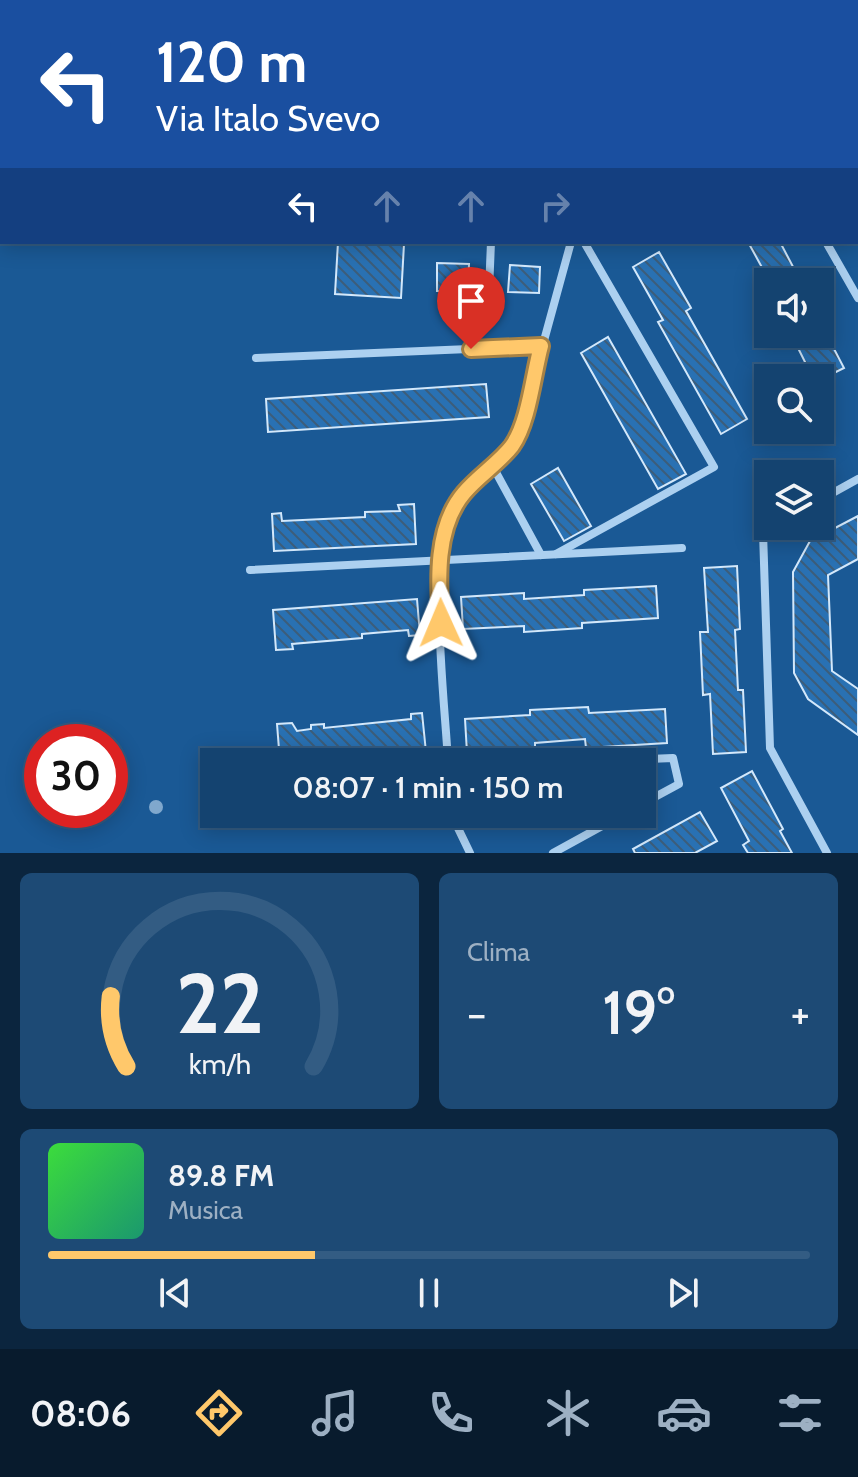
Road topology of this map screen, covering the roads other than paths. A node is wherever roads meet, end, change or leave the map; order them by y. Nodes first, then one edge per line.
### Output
1 (491, 244) edge
2 (570, 244) edge
3 (585, 244) edge
4 (827, 244) edge
5 (489, 291) dead end
6 (858, 298) edge
7 (541, 346) junction
8 (256, 358) dead end
9 (492, 465) junction
10 (858, 479) edge
11 (834, 492) edge
12 (763, 540) edge
13 (682, 548) dead end
14 (556, 554) junction
15 (541, 555) junction
16 (441, 560) junction
17 (250, 570) dead end
18 (447, 748) edge
19 (656, 759) edge
20 (656, 796) edge
21 (458, 828) edge
22 (599, 828) edge
23 (470, 853) edge
24 (553, 853) edge
25 (827, 853) edge

1 - 5 street
2 - 7 street
3 - 14 street
4 - 6 street
7 - 8 street
7 - 9 street
9 - 15 street
9 - 16 street
10 - 11 street
12 - 25 street
13 - 14 street
14 - 15 street
15 - 16 street
16 - 17 street
16 - 18 street
19 - 20 street
21 - 23 street
22 - 24 street

